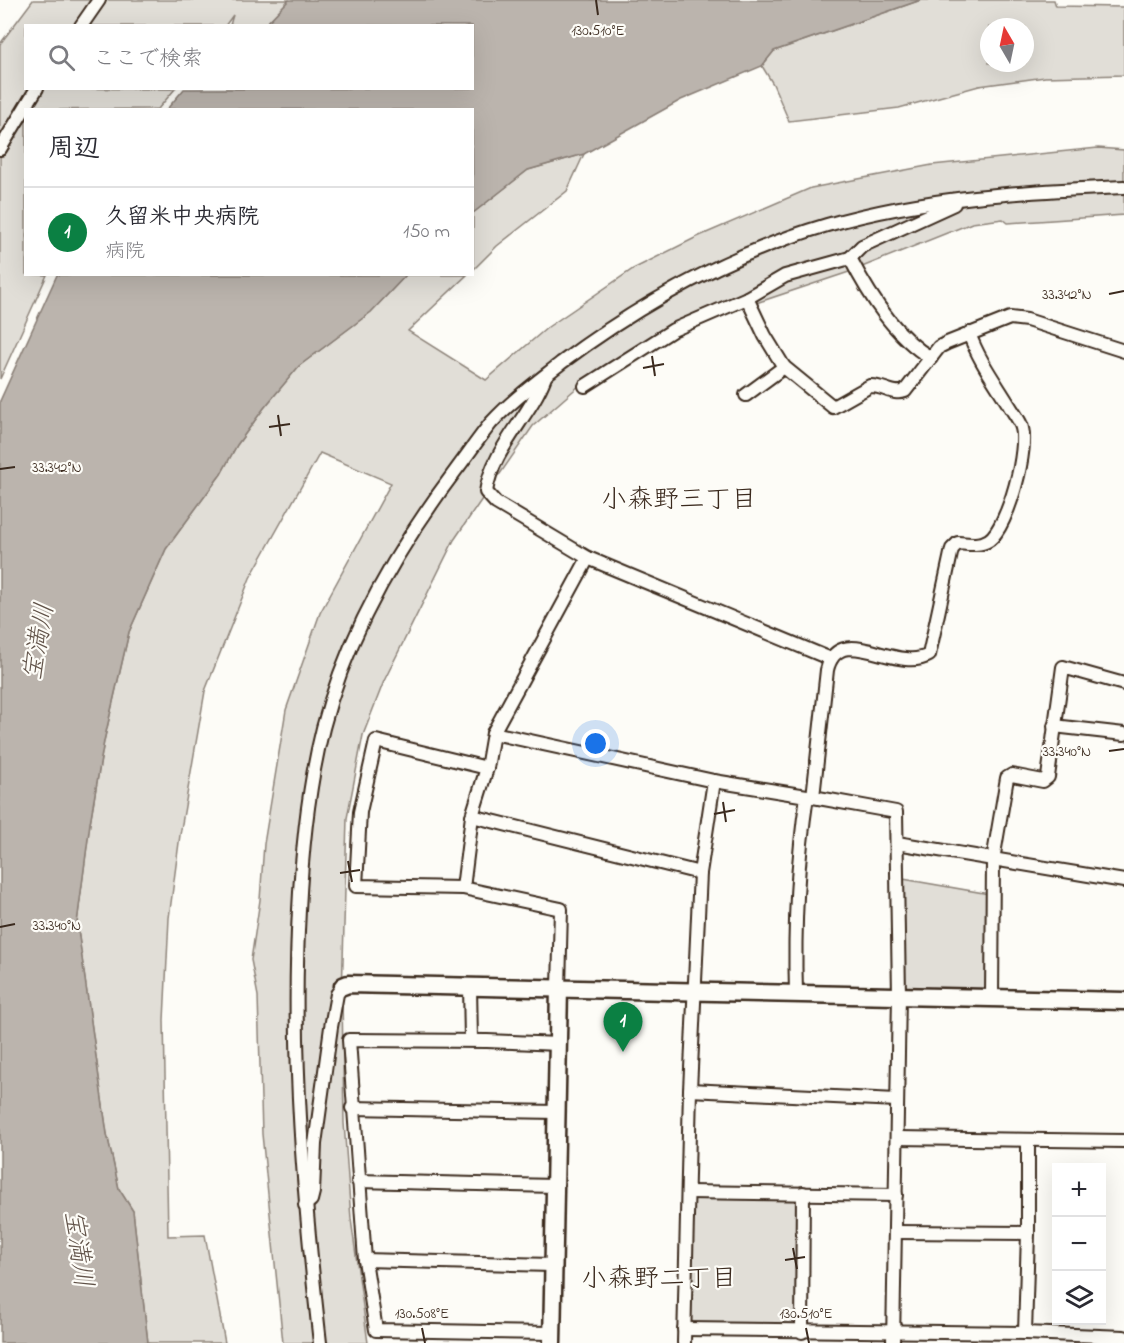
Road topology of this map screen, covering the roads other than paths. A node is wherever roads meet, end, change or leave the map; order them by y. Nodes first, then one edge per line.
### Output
1 (99, 0) edge
2 (82, 24) edge
3 (36, 90) edge
4 (25, 108) edge
5 (24, 109) edge
6 (0, 149) edge
7 (1124, 187) edge
8 (969, 197) junction
9 (850, 258) junction
10 (747, 298) junction
11 (969, 333) junction
12 (1124, 351) edge
13 (931, 358) junction
14 (784, 367) junction
15 (545, 376) junction
16 (585, 386) dead end
17 (746, 395) dead end
18 (588, 558) junction
19 (831, 659) junction
20 (1124, 684) edge
21 (1054, 726) junction
22 (494, 733) junction
23 (1124, 734) edge
24 (487, 768) junction
25 (714, 781) junction
26 (810, 796) junction
27 (472, 816) junction
28 (897, 843) junction
29 (993, 860) junction
30 (700, 873) junction
31 (1124, 881) edge
32 (463, 888) junction
33 (344, 986) joint
34 (470, 986) junction
35 (559, 988) junction
36 (695, 991) junction
37 (796, 993) junction
38 (899, 995) junction
39 (992, 998) junction
40 (1124, 1001) edge
41 (471, 1040) junction
42 (558, 1044) junction
43 (690, 1090) junction
44 (897, 1100) junction
45 (352, 1108) junction
46 (557, 1112) junction
47 (897, 1138) junction
48 (1028, 1140) junction
49 (1124, 1141) edge
50 (358, 1181) junction
51 (555, 1186) junction
52 (688, 1192) junction
53 (803, 1193) junction
54 (896, 1196) junction
55 (305, 1205) junction
56 (895, 1232) junction
57 (1028, 1233) junction
58 (365, 1260) junction
59 (552, 1265) junction
60 (684, 1329) junction
61 (802, 1332) junction
62 (1025, 1333) junction
63 (893, 1337) edge
64 (1124, 1337) edge
65 (552, 1338) edge
66 (320, 1343) edge
67 (684, 1343) edge

1 - 2 street
3 - 4 street
5 - 6 street
7 - 8 street
8 - 9 street
8 - 15 street
9 - 10 street
9 - 13 street
10 - 14 street
10 - 16 street
11 - 12 street
11 - 13 street
11 - 19 street
13 - 14 street
14 - 17 street
15 - 18 street
15 - 55 street
18 - 19 street
18 - 22 street
19 - 26 street
20 - 21 street
21 - 23 street
21 - 29 street
22 - 24 street
22 - 25 street
24 - 27 street
24 - 32 street
25 - 26 street
25 - 30 street
26 - 28 street
26 - 37 street
27 - 30 street
27 - 32 street
28 - 29 street
28 - 38 street
29 - 31 street
29 - 39 street
30 - 36 street
32 - 35 street
33 - 34 street
33 - 55 street
34 - 35 street
34 - 41 street
35 - 36 street
35 - 42 street
36 - 37 street
36 - 43 street
37 - 38 street
38 - 39 street
38 - 44 street
39 - 40 street
41 - 42 street
41 - 45 street
42 - 46 street
43 - 44 street
43 - 52 street
44 - 47 street
45 - 46 street
45 - 50 street
46 - 51 street
47 - 48 street
47 - 54 street
48 - 49 street
48 - 57 street
50 - 51 street
50 - 58 street
51 - 59 street
52 - 53 street
52 - 60 street
53 - 54 street
53 - 61 street
54 - 56 street
55 - 66 street
56 - 57 street
56 - 63 street
57 - 62 street
58 - 59 street
58 - 65 street
59 - 65 street
60 - 61 street
60 - 67 street
61 - 63 street
62 - 63 street
62 - 64 street

